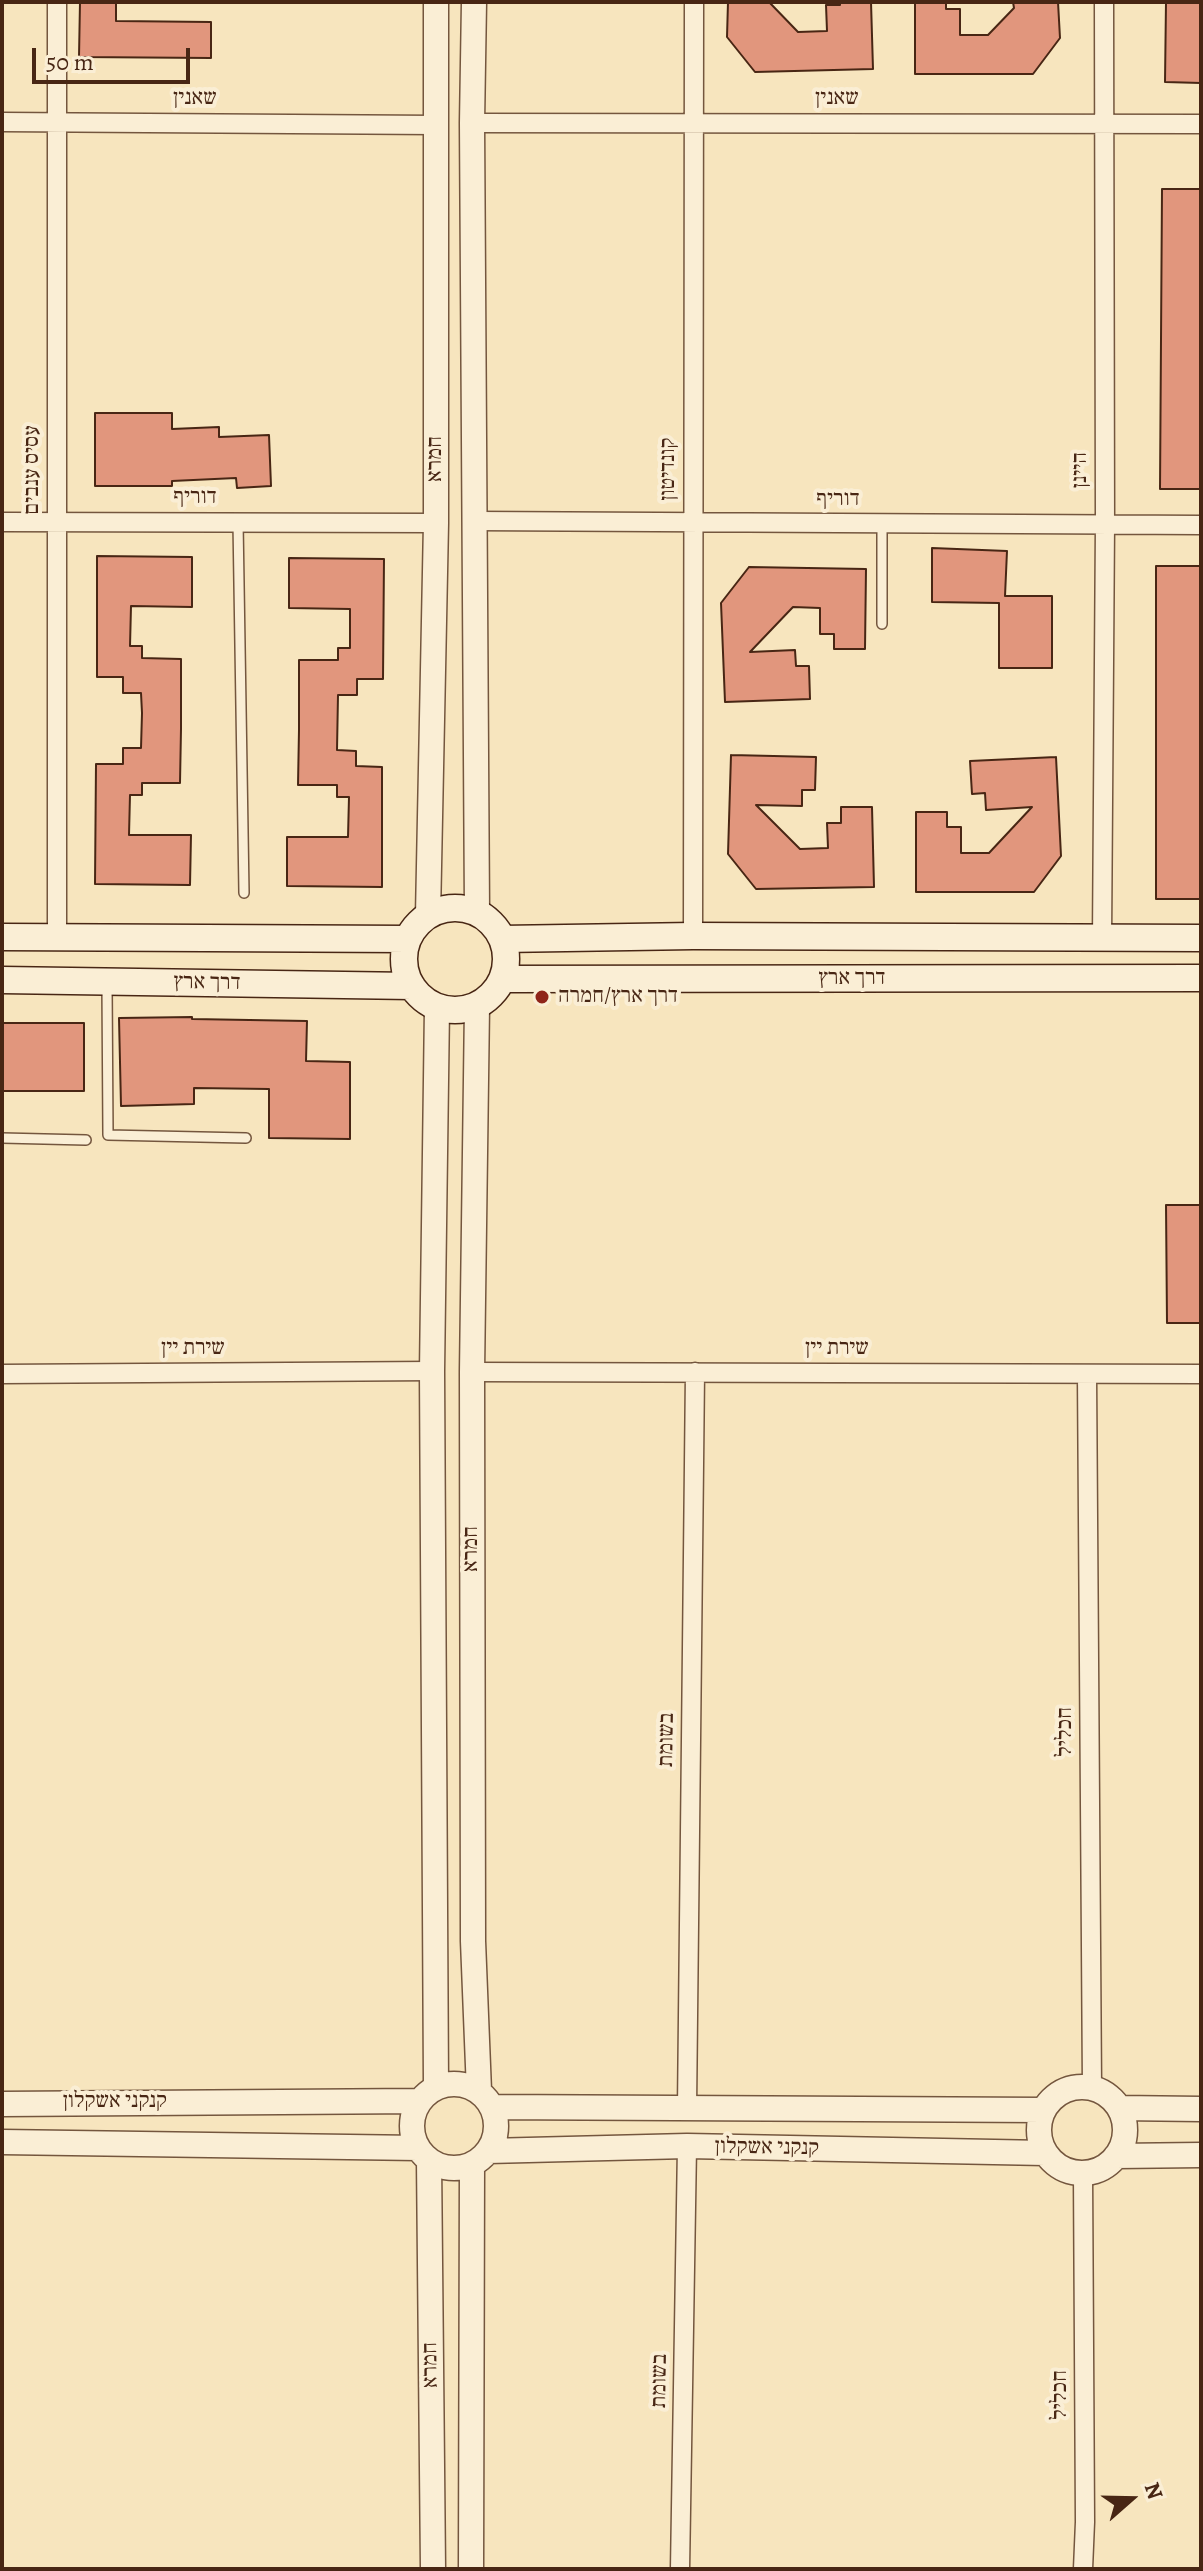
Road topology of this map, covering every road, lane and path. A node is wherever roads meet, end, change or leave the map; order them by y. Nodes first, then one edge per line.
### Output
1 (57, 2) edge
2 (436, 2) edge
3 (474, 2) edge
4 (694, 2) edge
5 (1104, 2) edge
6 (2, 122) edge
7 (57, 122) junction
8 (472, 123) junction
9 (694, 123) junction
10 (1104, 123) junction
11 (1201, 124) edge
12 (436, 125) junction
13 (475, 521) junction
14 (2, 522) edge
15 (57, 522) junction
16 (238, 522) junction
17 (436, 523) junction
18 (1105, 523) junction
19 (693, 524) junction
20 (882, 524) junction
21 (1201, 525) edge
22 (882, 624) dead end
23 (244, 893) dead end
24 (477, 912) junction
25 (428, 915) junction
26 (693, 936) junction
27 (2, 937) edge
28 (57, 937) junction
29 (1201, 938) edge
30 (408, 939) junction
31 (502, 939) junction
32 (1102, 939) junction
33 (1201, 978) edge
34 (502, 979) junction
35 (2, 980) edge
36 (107, 981) junction
37 (412, 986) junction
38 (477, 1006) junction
39 (437, 1007) junction
40 (2, 1138) edge
41 (246, 1138) dead end
42 (86, 1140) dead end
43 (432, 1371) junction
44 (472, 1372) junction
45 (695, 1372) junction
46 (2, 1374) edge
47 (1201, 1374) edge
48 (1087, 1375) junction
49 (1092, 2088) junction
50 (428, 2094) junction
51 (486, 2099) junction
52 (2, 2104) edge
53 (687, 2108) junction
54 (1119, 2108) junction
55 (1201, 2109) edge
56 (1043, 2110) junction
57 (2, 2142) edge
58 (687, 2146) junction
59 (1045, 2153) junction
60 (424, 2154) junction
61 (1201, 2155) edge
62 (1116, 2156) junction
63 (480, 2158) junction
64 (1083, 2174) junction
65 (433, 2569) edge
66 (471, 2569) edge
67 (680, 2569) edge
68 (1083, 2569) edge

1 - 7 street, עסיס ענבים
2 - 12 street, חמרא
3 - 8 street, חמרא
4 - 9 street, קונדיטון
5 - 10 street, היינן
6 - 7 street, שאנין
7 - 12 street, שאנין
7 - 15 street, עסיס ענבים
8 - 9 street, שאנין
8 - 13 street, חמרא
9 - 10 street, שאנין
9 - 19 street, קונדיטון
10 - 11 street, שאנין
10 - 18 street, היינן
12 - 17 street, חמרא
13 - 19 street, דוריף
13 - 24 street, חמרא
14 - 15 street, דוריף
15 - 16 street, דוריף
15 - 28 street, עסיס ענבים
16 - 17 street, דוריף
16 - 23 lane
17 - 25 street, חמרא
18 - 20 street, דוריף
18 - 21 street, דוריף
18 - 32 street, היינן
19 - 20 street, דוריף
19 - 26 street, קונדיטון
20 - 22 lane
24 - 25 main road
24 - 31 main road
25 - 30 main road
26 - 31 main road, דרך ארץ
26 - 32 main road, דרך ארץ
27 - 28 main road, דרך ארץ
28 - 30 main road, דרך ארץ
29 - 32 main road, דרך ארץ
30 - 37 main road
31 - 34 main road
33 - 34 main road, דרך ארץ
34 - 38 main road
35 - 36 main road, דרך ארץ
36 - 37 main road, דרך ארץ
36 - 41 lane
37 - 39 main road
38 - 39 main road
38 - 44 street, חמרא
39 - 43 street, חמרא
40 - 42 lane
43 - 46 street, שירת יין
43 - 50 street, חמרא
44 - 45 street, שירת יין
44 - 51 street, חמרא
45 - 48 street, שירת יין
45 - 53 street, בשומת
47 - 48 street, שירת יין
48 - 49 street, חכליל
49 - 54 street
49 - 56 street
50 - 51 street
50 - 52 street, קנקני אשקלון
50 - 60 street
51 - 53 street, קנקני אשקלון
51 - 63 street
53 - 56 street, קנקני אשקלון
54 - 55 street
54 - 62 street
56 - 59 street
57 - 60 street, קנקני אשקלון
58 - 59 street, קנקני אשקלון
58 - 63 street, קנקני אשקלון
58 - 67 street, בשומת
59 - 64 street
60 - 63 street
60 - 65 street, חמרא
61 - 62 street
62 - 64 street
63 - 66 street, חמרא
64 - 68 street, חכליל

